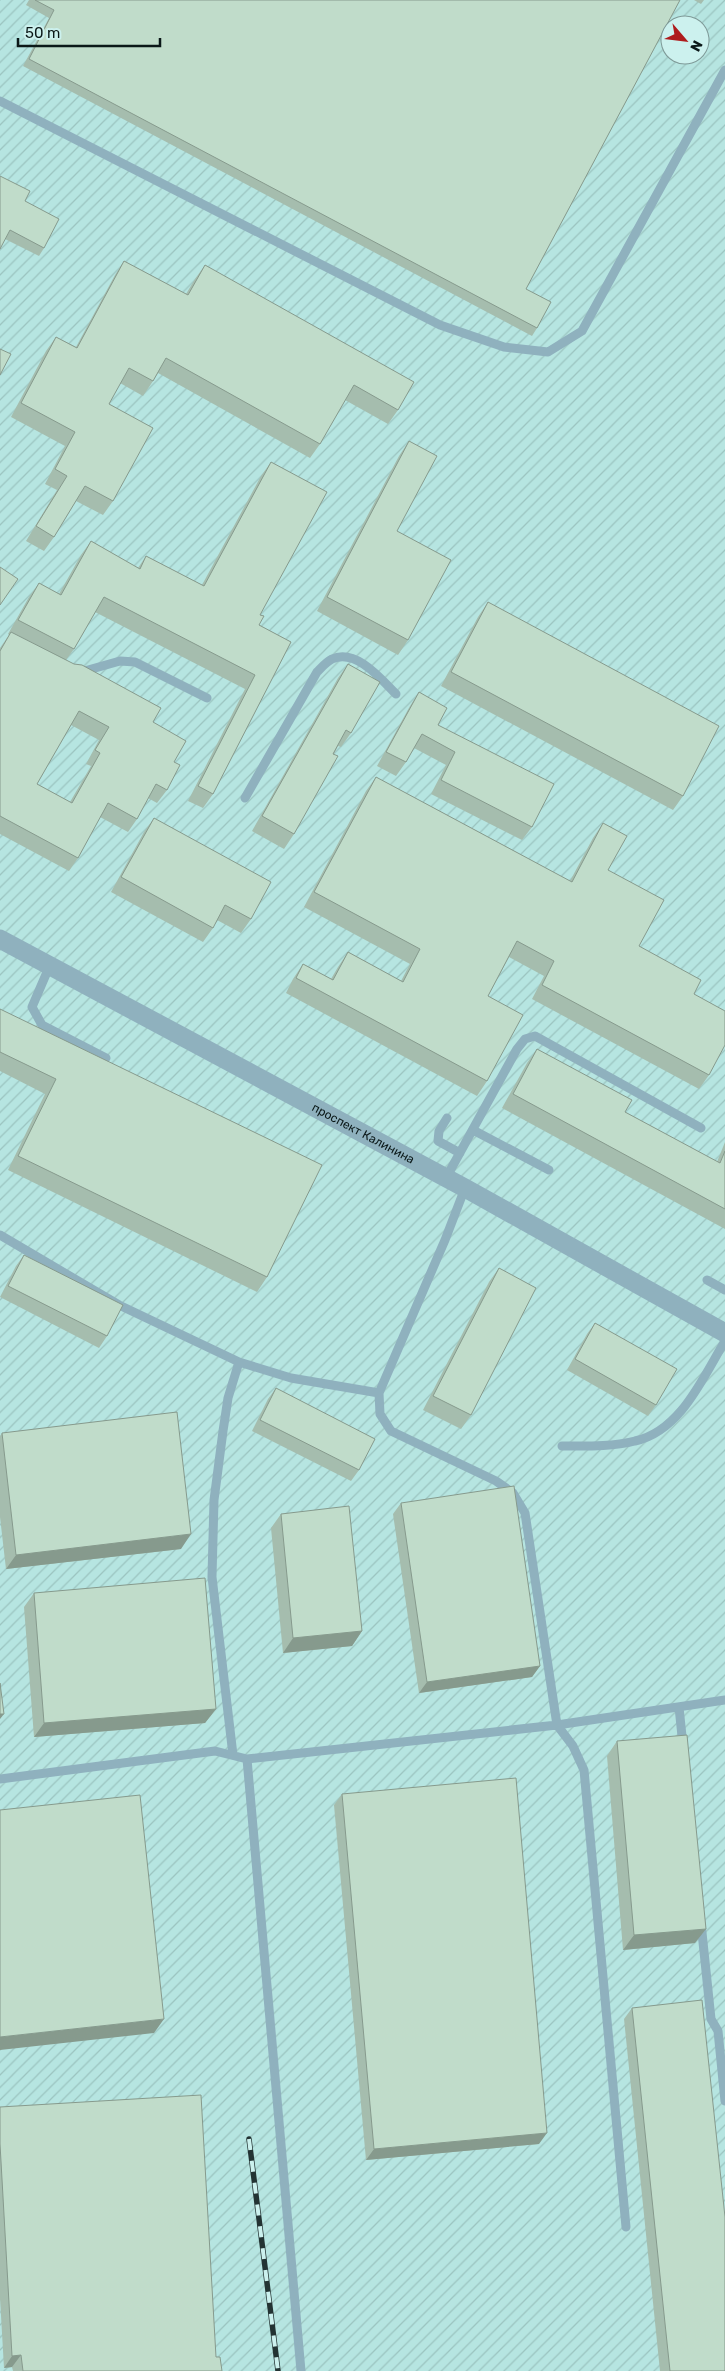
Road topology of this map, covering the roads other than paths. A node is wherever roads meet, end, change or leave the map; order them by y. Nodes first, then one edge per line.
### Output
1 (725, 70) edge
2 (0, 101) edge
3 (67, 672) edge
4 (396, 694) dead end
5 (207, 698) dead end
6 (246, 798) dead end
7 (0, 938) edge
8 (50, 964) junction
9 (106, 1058) edge
10 (447, 1118) dead end
11 (701, 1128) dead end
12 (473, 1130) junction
13 (460, 1153) junction
14 (549, 1170) dead end
15 (446, 1178) junction
16 (465, 1188) junction
17 (0, 1235) edge
18 (707, 1280) dead end
19 (725, 1290) edge
20 (725, 1332) edge
21 (725, 1341) edge
22 (239, 1362) junction
23 (379, 1393) junction
24 (562, 1446) dead end
25 (725, 1700) edge
26 (679, 1707) junction
27 (557, 1725) junction
28 (233, 1755) junction
29 (684, 1756) edge
30 (247, 1759) junction
31 (0, 1779) edge
32 (700, 1912) edge
33 (725, 2101) edge
34 (626, 2226) dead end
35 (301, 2371) edge

1 - 2 lane
3 - 5 lane
4 - 6 lane
7 - 8 street, проспект Калинина
8 - 9 lane
8 - 15 street, проспект Калинина
10 - 13 lane
11 - 12 lane
12 - 13 lane
12 - 14 lane
13 - 15 lane
15 - 16 street, проспект Калинина
16 - 20 street, проспект Калинина
16 - 23 lane
17 - 22 lane
18 - 19 lane
21 - 24 lane
22 - 23 lane
22 - 28 lane
23 - 27 lane
25 - 26 lane
26 - 27 lane
26 - 29 lane
27 - 30 lane
27 - 34 lane
28 - 30 lane
28 - 31 lane
30 - 35 lane
32 - 33 lane

